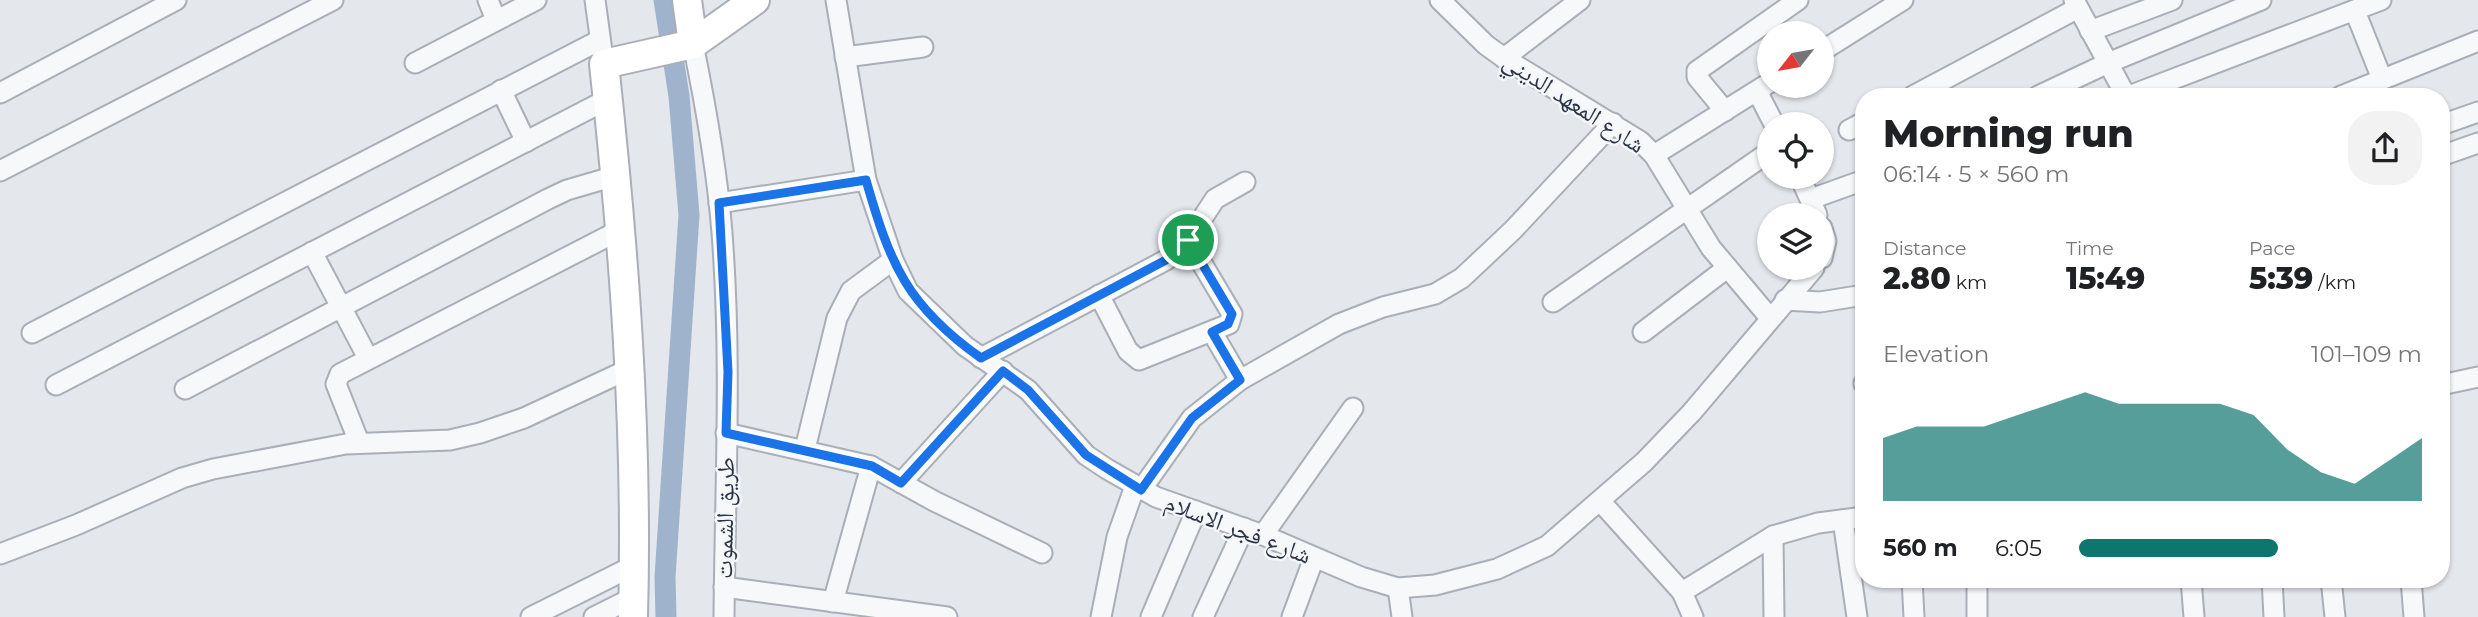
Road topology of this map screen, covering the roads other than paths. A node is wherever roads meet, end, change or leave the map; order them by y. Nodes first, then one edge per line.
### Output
1 (176, 0) edge
2 (333, 0) edge
3 (488, 0) edge
4 (536, 0) edge
5 (595, 0) edge
6 (687, 0) edge
7 (755, 0) edge
8 (836, 0) edge
9 (1440, 0) edge
10 (1580, 0) edge
11 (1798, 0) edge
12 (1903, 0) edge
13 (2172, 0) edge
14 (2261, 0) edge
15 (2381, 0) edge
16 (2076, 4) edge
17 (2355, 10) junction
18 (496, 20) junction
19 (2090, 31) junction
20 (2478, 41) edge
21 (1834, 43) edge
22 (686, 46) junction
23 (923, 47) dead end
24 (602, 52) junction
25 (845, 57) junction
26 (1504, 58) junction
27 (415, 63) dead end
28 (2108, 63) junction
29 (2382, 79) junction
30 (1927, 88) edge
31 (2055, 88) edge
32 (2122, 88) edge
33 (2148, 88) edge
34 (2360, 88) edge
35 (501, 90) junction
36 (1757, 91) edge
37 (0, 93) edge
38 (608, 99) junction
39 (1725, 111) junction
40 (2478, 112) edge
41 (2450, 122) edge
42 (1613, 123) junction
43 (526, 142) junction
44 (2478, 143) edge
45 (2450, 153) edge
46 (1654, 155) junction
47 (1757, 160) edge
48 (0, 171) edge
49 (615, 176) junction
50 (866, 180) junction
51 (1245, 181) dead end
52 (1855, 185) edge
53 (719, 203) junction
54 (1821, 203) edge
55 (1687, 210) junction
56 (620, 230) junction
57 (1188, 240) junction
58 (312, 252) junction
59 (893, 261) junction
60 (1727, 268) junction
61 (1803, 280) edge
62 (1099, 295) junction
63 (1855, 296) edge
64 (1785, 300) junction
65 (1553, 302) dead end
66 (341, 307) junction
67 (1770, 318) junction
68 (1212, 332) junction
69 (1643, 332) dead end
70 (32, 333) dead end
71 (981, 358) junction
72 (368, 359) junction
73 (629, 369) junction
74 (1003, 371) junction
75 (2478, 377) edge
76 (1240, 380) junction
77 (2450, 383) edge
78 (56, 385) dead end
79 (185, 389) dead end
80 (1353, 408) dead end
81 (726, 433) junction
82 (359, 442) junction
83 (805, 449) junction
84 (872, 466) junction
85 (901, 483) junction
86 (1138, 488) junction
87 (1601, 502) junction
88 (1196, 511) junction
89 (1855, 518) edge
90 (1843, 520) junction
91 (1254, 532) junction
92 (1773, 536) junction
93 (1042, 553) dead end
94 (0, 554) edge
95 (1314, 558) junction
96 (633, 566) junction
97 (724, 587) junction
98 (1398, 588) junction
99 (1912, 588) edge
100 (1977, 588) edge
101 (2192, 588) edge
102 (2272, 588) edge
103 (2332, 588) edge
104 (2412, 588) edge
105 (1682, 592) junction
106 (833, 602) junction
107 (634, 607) edge
108 (880, 612) edge
109 (1691, 616) edge
110 (531, 617) edge
111 (594, 617) edge
112 (724, 617) edge
113 (947, 617) edge
114 (1101, 617) edge
115 (1151, 617) edge
116 (1203, 617) edge
117 (1292, 617) edge
118 (1402, 617) edge
119 (1774, 617) edge
120 (1857, 617) edge
121 (1914, 617) edge
122 (1977, 617) edge
123 (2194, 617) edge
124 (2274, 617) edge
125 (2335, 617) edge
126 (2414, 617) edge

1 - 37 street
2 - 48 street
3 - 18 street
4 - 18 street
5 - 24 street
6 - 22 street
7 - 22 street
8 - 25 street, شارع فجر الاسلام
9 - 26 street, شارع المعهد الديني
10 - 26 street
11 - 39 street
12 - 21 street
13 - 19 street
14 - 28 street
15 - 17 street
16 - 19 street
16 - 30 street
17 - 29 street
17 - 33 street
18 - 27 street
19 - 28 street
20 - 29 street
22 - 24 street
22 - 53 street, طريق الشموت
23 - 25 street
24 - 35 street
24 - 38 street
25 - 50 street, شارع فجر الاسلام
26 - 42 street, شارع المعهد الديني
28 - 31 street
28 - 32 street
29 - 34 street
35 - 43 street
35 - 70 street
36 - 39 street
38 - 43 street
38 - 49 street
39 - 46 street
40 - 41 street
42 - 46 street, شارع المعهد الديني
42 - 76 street
43 - 58 street
44 - 45 street
46 - 55 street, شارع المعهد الديني
47 - 55 street
49 - 56 street
49 - 66 street
50 - 53 street
50 - 59 street, شارع فجر الاسلام
51 - 57 street
52 - 54 street
53 - 81 street, طريق الشموت
55 - 60 street, شارع المعهد الديني
55 - 65 street
56 - 72 street
56 - 73 street
57 - 62 street
57 - 68 street
58 - 66 street
58 - 78 street
59 - 71 street, شارع فجر الاسلام
59 - 83 street
60 - 67 street, شارع المعهد الديني
60 - 69 street
61 - 64 street, شارع فجر الاسلام
62 - 68 street
62 - 71 street
63 - 64 street
64 - 67 street, شارع فجر الاسلام
66 - 72 street
66 - 79 street
67 - 87 street, شارع فجر الاسلام
68 - 76 street
71 - 74 street, شارع فجر الاسلام
72 - 82 street
73 - 82 street
73 - 96 street
74 - 85 street
74 - 86 street, شارع فجر الاسلام
75 - 77 street
76 - 86 street
80 - 91 street
81 - 83 street
81 - 97 street, طريق الشموت
82 - 94 street
83 - 84 street
84 - 85 street
84 - 106 street
85 - 93 street
86 - 88 street, شارع فجر الاسلام
86 - 114 street
87 - 98 street, شارع فجر الاسلام
87 - 105 street
88 - 91 street, شارع فجر الاسلام
88 - 115 street
89 - 90 street
90 - 92 street
90 - 120 street
91 - 95 street, شارع فجر الاسلام
91 - 116 street
92 - 105 street
92 - 119 street
95 - 98 street, شارع فجر الاسلام
95 - 117 street
96 - 107 street
96 - 110 street
97 - 106 street
97 - 112 street, طريق الشموت
98 - 118 street
99 - 121 street
100 - 122 street
101 - 123 street
102 - 124 street
103 - 125 street
104 - 126 street
105 - 109 street
106 - 108 street
107 - 111 street
108 - 113 street

